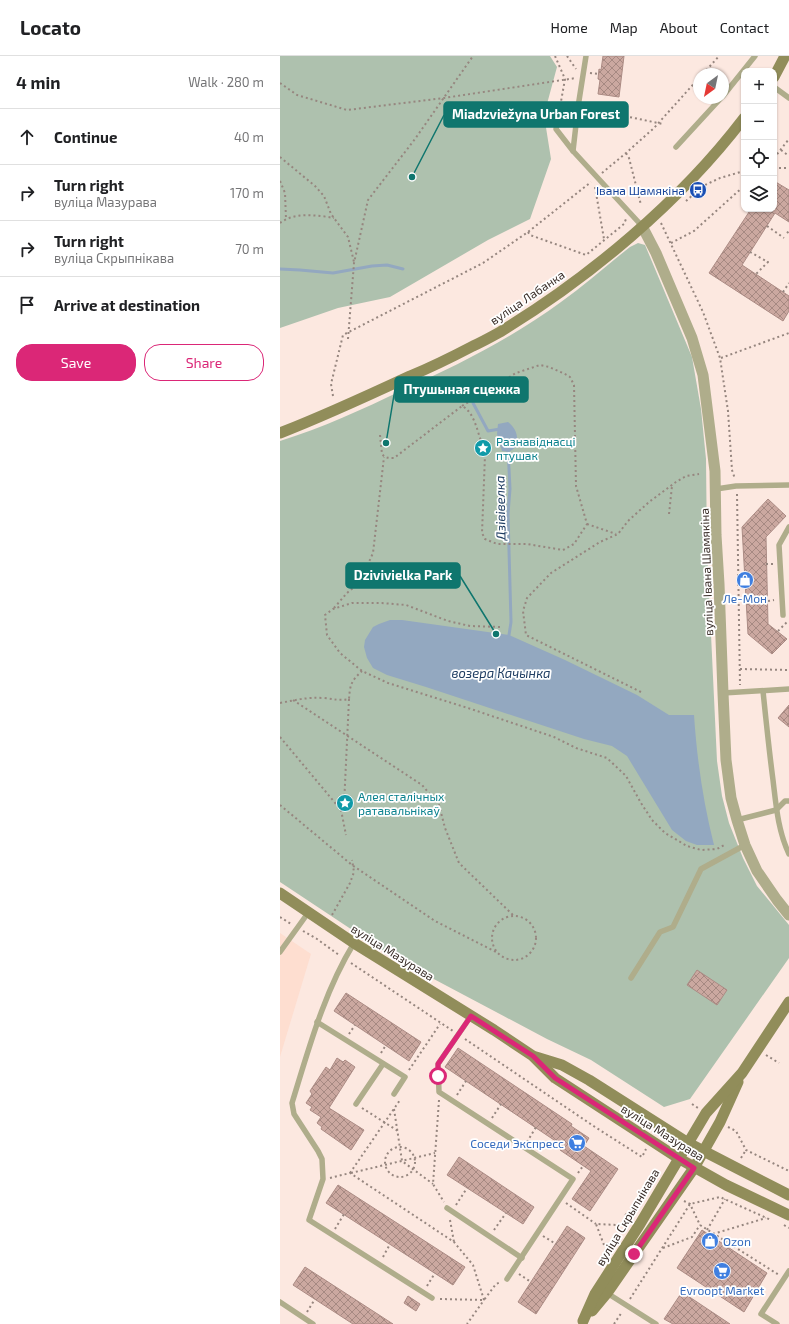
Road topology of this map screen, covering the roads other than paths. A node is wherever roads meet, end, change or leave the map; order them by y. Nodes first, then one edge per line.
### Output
1 (586, 56) edge
2 (755, 56) edge
3 (785, 56) edge
4 (777, 71) edge
5 (729, 88) edge
6 (777, 89) edge
7 (789, 98) edge
8 (716, 104) edge
9 (559, 113) road end
10 (741, 122) edge
11 (676, 147) dead end
12 (573, 152) junction
13 (642, 226) junction
14 (280, 433) edge
15 (789, 485) edge
16 (716, 489) junction
17 (789, 527) edge
18 (784, 615) dead end
19 (789, 690) edge
20 (763, 691) junction
21 (723, 693) junction
22 (789, 801) edge
23 (776, 810) junction
24 (737, 820) junction
25 (745, 845) junction
26 (789, 854) edge
27 (280, 894) edge
28 (308, 913) junction
29 (789, 915) edge
30 (354, 943) junction
31 (280, 952) edge
32 (631, 978) dead end
33 (788, 1004) edge
34 (471, 1016) junction
35 (317, 1022) junction
36 (533, 1056) junction
37 (383, 1064) junction
38 (742, 1074) junction
39 (394, 1094) dead end
40 (356, 1104) road end
41 (688, 1143) junction
42 (704, 1152) junction
43 (678, 1158) junction
44 (694, 1168) junction
45 (789, 1195) edge
46 (450, 1210) road end
47 (789, 1215) edge
48 (522, 1258) junction
49 (789, 1271) edge
50 (507, 1279) dead end
51 (607, 1293) junction
52 (432, 1298) road end
53 (280, 1302) edge
54 (582, 1322) edge
55 (313, 1324) edge
56 (656, 1324) edge
57 (777, 1324) edge

1 - 12 lane
2 - 5 lane
3 - 4 main road
6 - 7 lane
8 - 11 lane
9 - 12 lane
10 - 13 main road, вуліца Лабанка
12 - 13 lane
13 - 14 main road, вуліца Лабанка
13 - 16 street, вуліца Івана Шамякіна
15 - 16 lane
16 - 21 street, вуліца Івана Шамякіна
17 - 18 lane
19 - 20 lane
20 - 21 lane
20 - 23 lane
21 - 24 street, вуліца Івана Шамякіна
22 - 23 lane
23 - 24 lane
23 - 26 lane
24 - 25 street, вуліца Івана Шамякіна
25 - 29 street, вуліца Івана Шамякіна
25 - 32 lane
27 - 28 main road, вуліца Мазурава
28 - 30 main road, вуліца Мазурава
28 - 31 lane
30 - 34 main road, вуліца Мазурава
30 - 35 lane
33 - 38 main road, вуліца Скрыпнікава
34 - 36 main road, вуліца Мазурава
34 - 48 lane
35 - 37 lane
35 - 52 lane
36 - 41 main road, вуліца Мазурава
36 - 43 main road, вуліца Мазурава
37 - 39 lane
37 - 40 lane
38 - 41 main road, вуліца Скрыпнікава
38 - 42 main road, вуліца Скрыпнікава
41 - 42 main road, вуліца Мазурава
41 - 43 main road, вуліца Скрыпнікава
42 - 44 main road, вуліца Скрыпнікава
42 - 45 main road, вуліца Мазурава
43 - 44 main road, вуліца Мазурава
43 - 54 main road, вуліца Скрыпнікава
44 - 47 main road, вуліца Мазурава
44 - 51 main road, вуліца Скрыпнікава
46 - 48 lane
48 - 50 lane
49 - 57 lane
51 - 54 main road, вуліца Скрыпнікава
51 - 56 lane
53 - 55 lane

